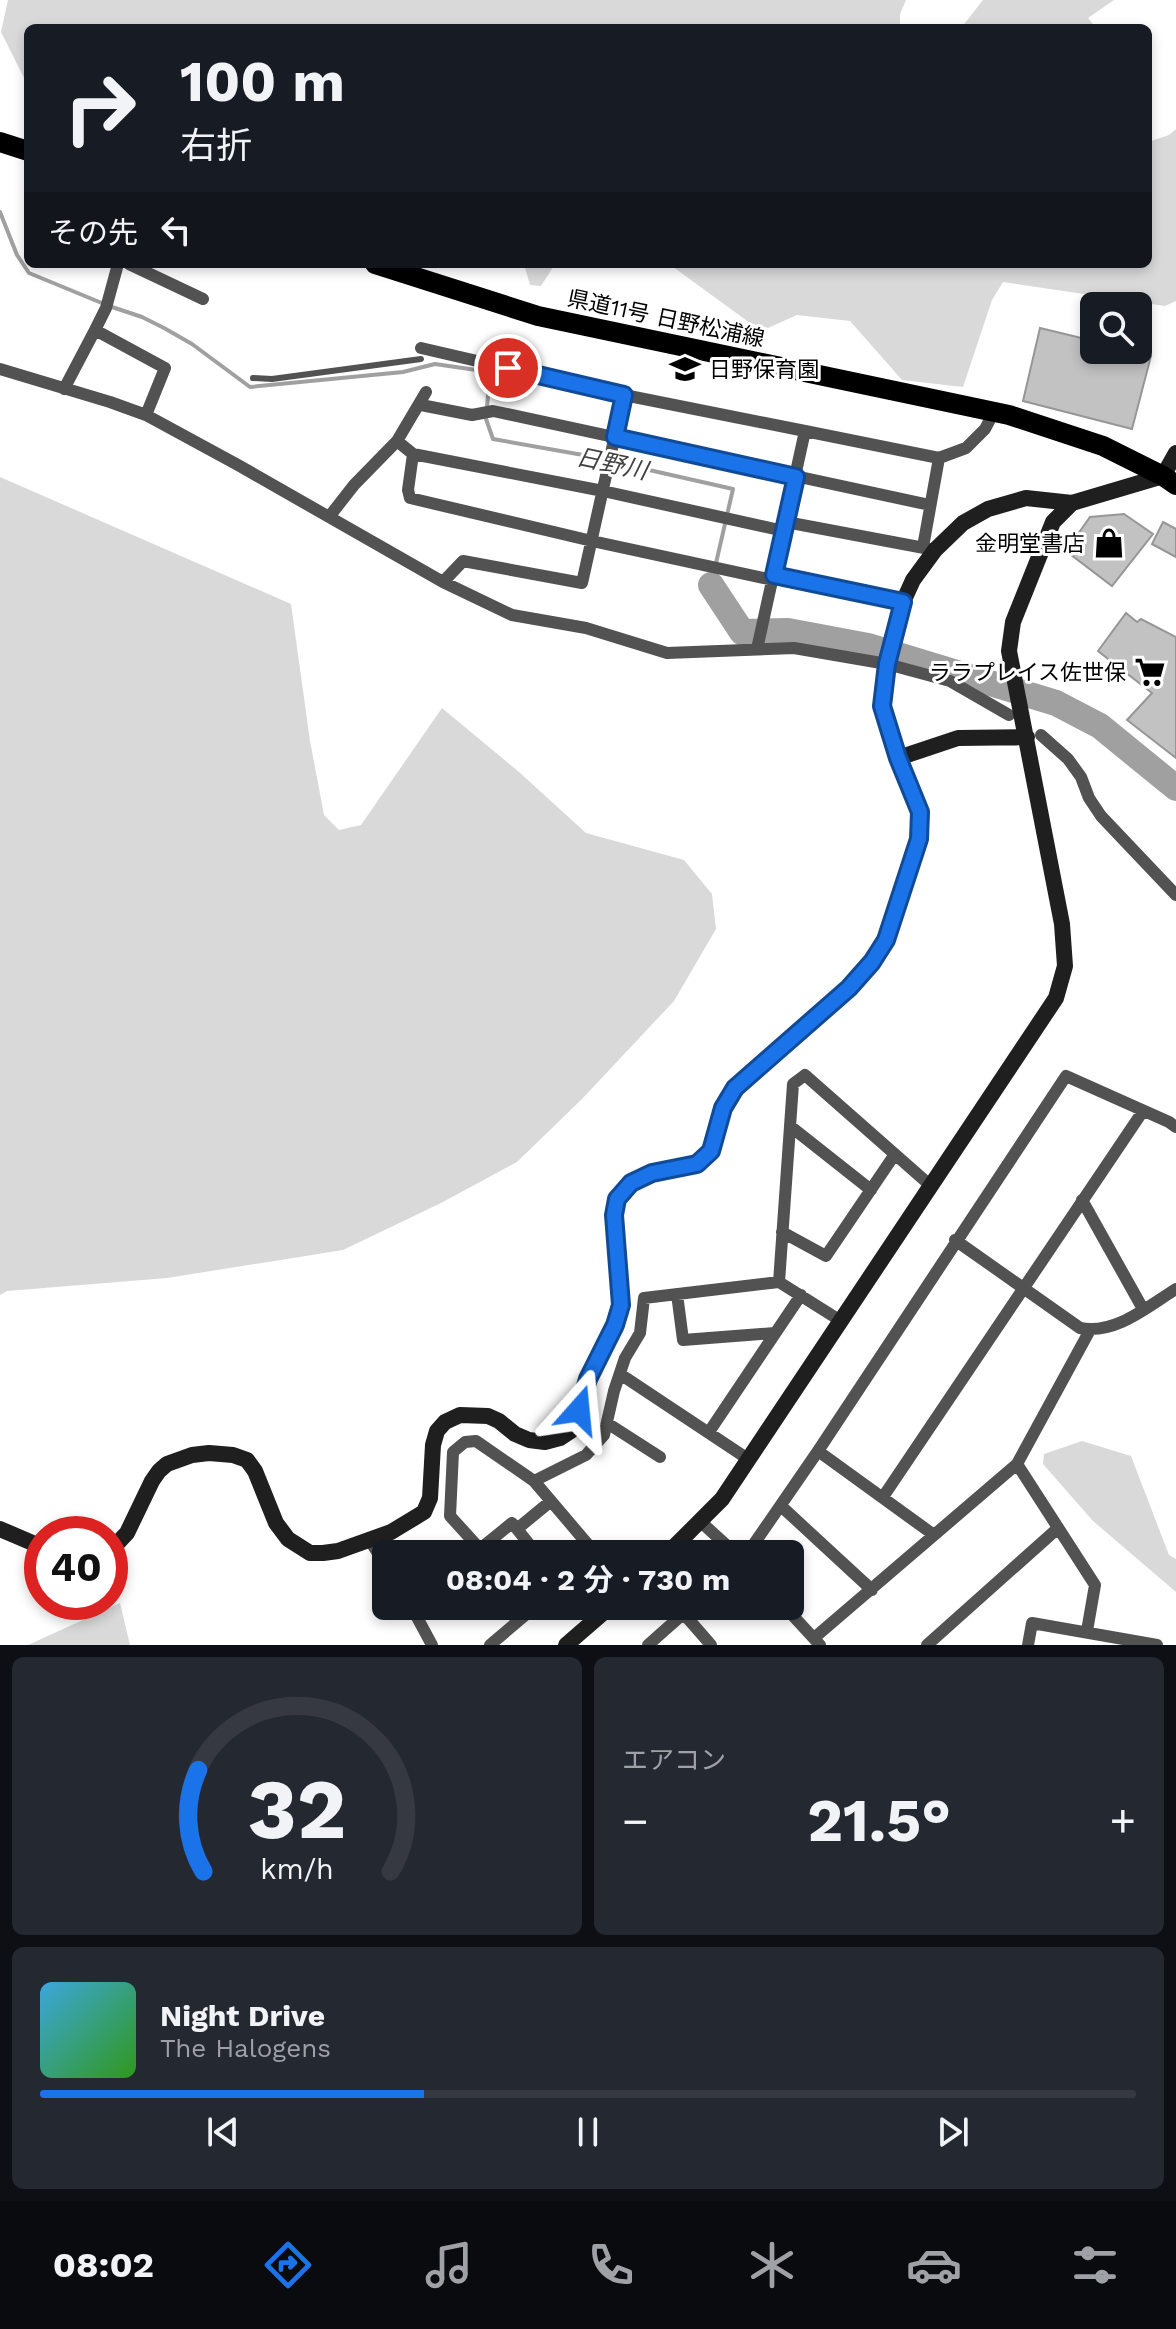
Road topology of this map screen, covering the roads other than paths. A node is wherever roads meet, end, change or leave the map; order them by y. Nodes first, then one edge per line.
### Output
1 (0, 142) edge
2 (24, 150) edge
3 (117, 268) edge
4 (137, 268) edge
5 (388, 268) edge
6 (203, 299) dead end
7 (95, 330) junction
8 (421, 354) joint
9 (0, 369) edge
10 (253, 378) dead end
11 (64, 389) junction
12 (426, 392) dead end
13 (624, 395) junction
14 (421, 405) junction
15 (994, 412) junction
16 (146, 415) junction
17 (805, 431) junction
18 (615, 437) junction
19 (397, 441) junction
20 (1176, 453) edge
21 (413, 454) junction
22 (939, 458) junction
23 (796, 477) junction
24 (1169, 480) edge
25 (603, 491) junction
26 (1072, 503) junction
27 (930, 505) junction
28 (329, 517) junction
29 (785, 526) junction
30 (592, 541) junction
31 (929, 548) junction
32 (774, 578) junction
33 (443, 582) junction
34 (903, 602) junction
35 (757, 649) junction
36 (887, 664) junction
37 (1009, 715) dead end
38 (1034, 736) junction
39 (898, 758) junction
40 (1176, 895) edge
41 (1143, 1111) junction
42 (790, 1126) junction
43 (1176, 1127) edge
44 (895, 1154) junction
45 (931, 1186) junction
46 (871, 1190) junction
47 (1082, 1200) junction
48 (782, 1232) junction
49 (955, 1240) junction
50 (779, 1282) junction
51 (1021, 1288) junction
52 (1176, 1289) edge
53 (677, 1294) junction
54 (801, 1295) junction
55 (1143, 1309) junction
56 (841, 1321) junction
57 (1090, 1330) junction
58 (775, 1333) junction
59 (620, 1374) junction
60 (607, 1423) junction
61 (709, 1432) junction
62 (818, 1451) junction
63 (652, 1456) dead end
64 (748, 1459) junction
65 (1017, 1464) junction
66 (534, 1481) junction
67 (883, 1497) junction
68 (551, 1501) junction
69 (781, 1506) junction
70 (701, 1522) junction
71 (0, 1529) edge
72 (517, 1529) junction
73 (1057, 1529) junction
74 (128, 1531) edge
75 (934, 1535) junction
76 (24, 1539) edge
77 (369, 1539) junction
78 (468, 1540) edge
79 (491, 1540) edge
80 (526, 1540) edge
81 (584, 1540) edge
82 (682, 1540) edge
83 (721, 1540) edge
84 (757, 1540) edge
85 (372, 1544) edge
86 (872, 1590) junction
87 (419, 1620) edge
88 (519, 1620) edge
89 (595, 1620) edge
90 (677, 1620) edge
91 (695, 1620) edge
92 (797, 1620) edge
93 (1087, 1631) junction
94 (817, 1642) edge
95 (432, 1645) edge
96 (490, 1645) edge
97 (566, 1645) edge
98 (648, 1645) edge
99 (711, 1645) edge
100 (927, 1645) edge
101 (1028, 1645) edge
102 (1157, 1645) edge

1 - 2 main road
3 - 7 street
4 - 6 street
5 - 15 main road, 県道11号 日野松浦線
7 - 11 street
7 - 16 street
8 - 10 lane
8 - 13 street
9 - 11 street
11 - 16 street
12 - 14 street
13 - 17 street
13 - 18 street
14 - 18 street
14 - 19 street
15 - 22 street
15 - 24 main road, 県道11号 日野松浦線
16 - 28 street
17 - 22 street
17 - 23 street
18 - 23 street
18 - 25 street
19 - 21 street
19 - 28 street
20 - 24 street
21 - 25 street
21 - 30 street
22 - 27 street
23 - 27 street
23 - 29 street
24 - 26 street
25 - 29 street
25 - 30 street
26 - 31 street
26 - 38 street
27 - 31 street
28 - 33 street
29 - 31 street
29 - 32 street
30 - 32 street
30 - 33 street
31 - 34 street
32 - 34 street
32 - 35 street
33 - 35 street
34 - 36 street
35 - 36 street
36 - 37 street
36 - 39 street
38 - 39 street
38 - 40 street
38 - 45 street
39 - 77 street
41 - 43 street
41 - 47 street
41 - 49 street
42 - 44 street
42 - 46 street
42 - 48 street
44 - 45 street
44 - 46 street
45 - 56 street
46 - 48 street
47 - 51 street
47 - 55 street
48 - 50 street
49 - 51 street
49 - 62 street
50 - 53 street
50 - 54 street
51 - 57 street
51 - 67 street
52 - 55 street
53 - 58 street
53 - 59 street
54 - 56 street
54 - 58 street
55 - 57 street
56 - 64 street
57 - 65 street
58 - 61 street
59 - 60 street
59 - 61 street
60 - 63 street
60 - 66 street
61 - 64 street
62 - 67 street
62 - 69 street
64 - 70 street
65 - 73 street
65 - 75 street
66 - 68 street
66 - 78 street
67 - 75 street
68 - 72 street
68 - 81 street
69 - 84 street
69 - 86 street
70 - 82 street
70 - 83 street
71 - 76 street
72 - 79 street
72 - 80 street
73 - 93 street
73 - 100 street
74 - 77 street
75 - 86 street
77 - 85 street
86 - 94 street
87 - 95 street
88 - 96 street
89 - 97 street
90 - 98 street
91 - 99 street
92 - 94 street
93 - 101 street
93 - 102 street

